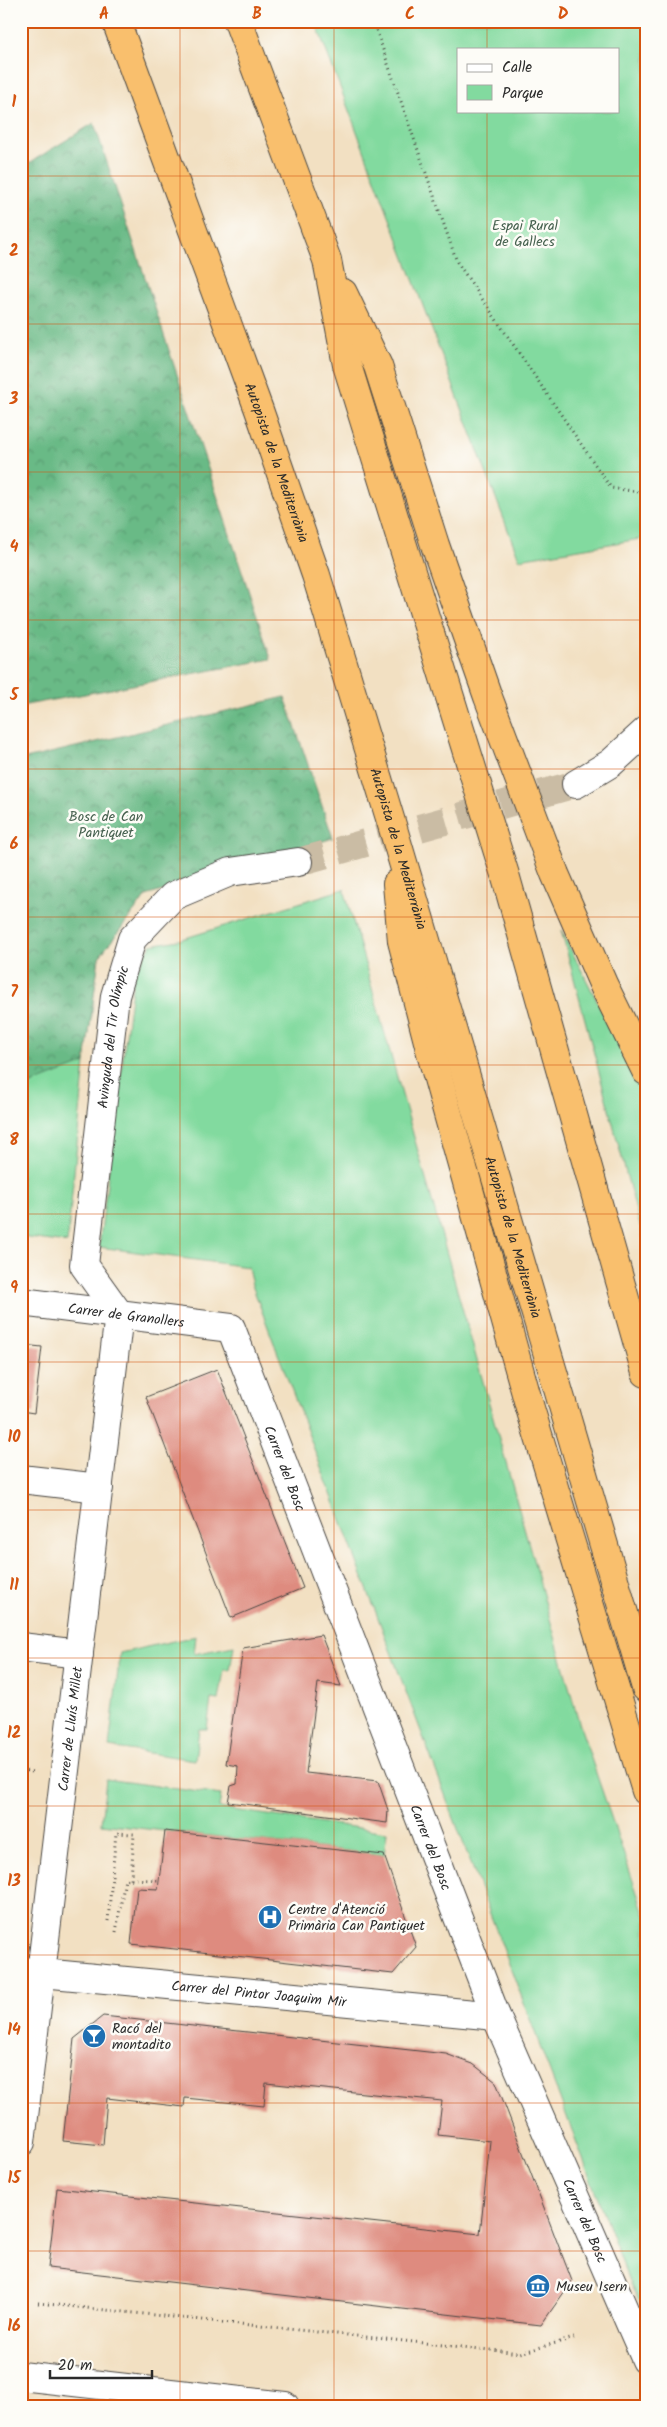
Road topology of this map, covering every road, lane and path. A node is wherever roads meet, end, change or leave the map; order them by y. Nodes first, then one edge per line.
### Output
1 (116, 21) edge
2 (238, 21) edge
3 (373, 21) edge
4 (327, 260) junction
5 (646, 493) edge
6 (646, 731) edge
7 (576, 784) tunnel mouth
8 (392, 825) junction
9 (298, 862) tunnel mouth
10 (646, 1071) edge
11 (21, 1302) edge
12 (120, 1314) junction
13 (231, 1328) joint
14 (646, 1373) edge
15 (21, 1479) edge
16 (99, 1488) junction
17 (21, 1647) edge
18 (80, 1654) junction
19 (646, 1688) edge
20 (646, 1791) edge
21 (131, 1879) junction
22 (159, 1880) dead end
23 (108, 1921) dead end
24 (116, 1932) dead end
25 (31, 1972) edge
26 (496, 2016) junction
27 (21, 2142) edge
28 (38, 2302) dead end
29 (574, 2338) dead end
30 (646, 2360) edge
31 (21, 2376) edge
32 (284, 2406) edge

1 - 8 highway, Autopista de la Mediterrània
2 - 4 highway
3 - 5 path
4 - 10 highway
4 - 14 highway
6 - 7 street
8 - 19 highway, Autopista de la Mediterrània
8 - 20 highway
9 - 12 street, Avinguda del Tir Olímpic
11 - 12 street, Carrer de Granollers
12 - 13 street, Carrer de Granollers
12 - 16 street, Carrer de Lluís Millet
13 - 26 street, Carrer del Bosc
15 - 16 street
16 - 18 street, Carrer de Lluís Millet
17 - 18 street
18 - 25 street, Carrer de Lluís Millet
21 - 22 path
21 - 23 path
21 - 24 path
25 - 26 street, Carrer del Pintor Joaquim Mir
25 - 27 street, Carrer de Lluís Millet
26 - 30 street, Carrer del Bosc
28 - 29 path
31 - 32 street

